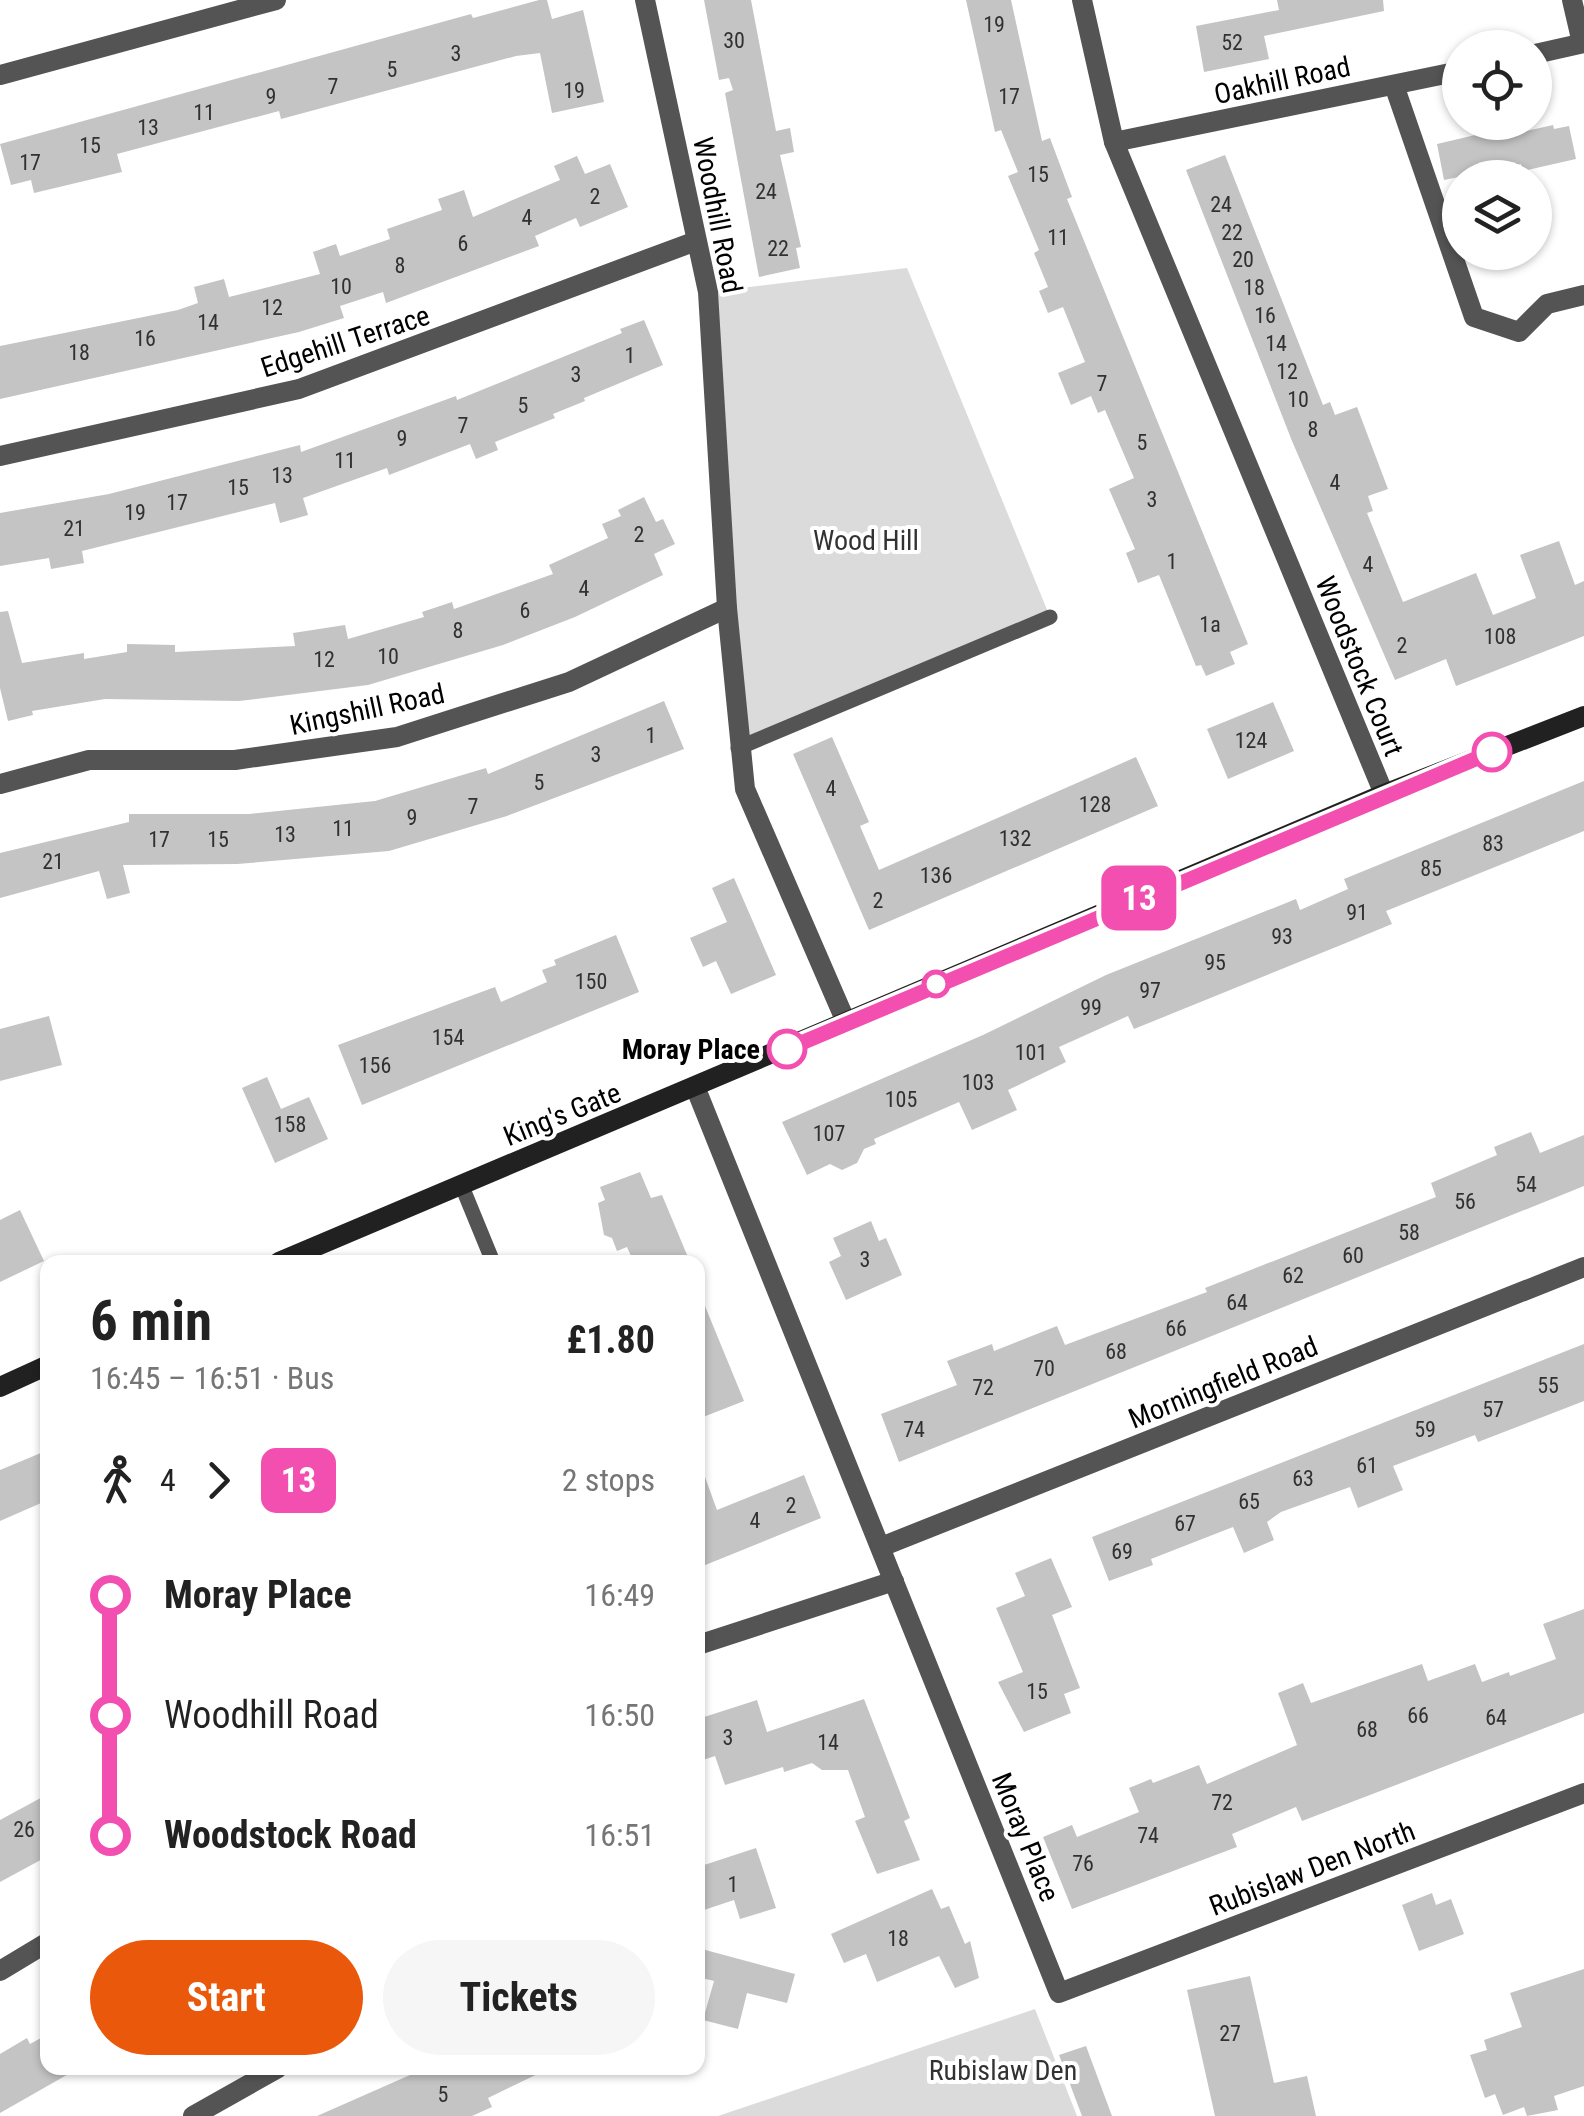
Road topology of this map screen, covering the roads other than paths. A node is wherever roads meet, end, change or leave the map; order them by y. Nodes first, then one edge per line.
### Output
1 (276, 0) edge
2 (645, 0) edge
3 (1082, 0) edge
4 (1572, 0) edge
5 (216, 8) edge
6 (1583, 43) edge
7 (1552, 50) edge
8 (0, 74) edge
9 (1442, 74) edge
10 (1394, 85) junction
11 (1114, 142) junction
12 (696, 241) junction
13 (1584, 295) edge
14 (0, 456) edge
15 (727, 608) junction
16 (1050, 617) dead end
17 (1584, 716) edge
18 (738, 748) junction
19 (0, 784) edge
20 (1384, 794) junction
21 (846, 1022) junction
22 (696, 1090) junction
23 (461, 1184) junction
24 (295, 1255) edge
25 (490, 1255) edge
26 (1584, 1267) edge
27 (40, 1370) edge
28 (0, 1387) edge
29 (881, 1547) junction
30 (894, 1581) junction
31 (705, 1644) edge
32 (1584, 1793) edge
33 (40, 1947) edge
34 (0, 1971) edge
35 (1059, 1993) joint
36 (266, 2075) edge
37 (193, 2116) edge

1 - 5 street
2 - 12 street, Woodhill Road
3 - 11 street, Woodstock Court
4 - 6 street
5 - 8 street
6 - 7 street
9 - 10 street, Oakhill Road
10 - 11 street, Oakhill Road
10 - 13 street
11 - 20 street, Woodstock Court
12 - 14 street, Edgehill Terrace
12 - 15 street, Woodhill Road
15 - 18 street, Woodhill Road
15 - 19 street, Kingshill Road
16 - 18 lane
17 - 20 street, King's Gate
18 - 21 street, Woodhill Road
20 - 21 street, King's Gate
21 - 22 street, King's Gate
22 - 23 street, King's Gate
22 - 29 street, Moray Place
23 - 24 street, King's Gate
23 - 25 lane
26 - 29 street, Morningfield Road
27 - 28 street
29 - 30 street, Moray Place
30 - 31 street
30 - 35 street, Moray Place
32 - 35 street, Rubislaw Den North
33 - 34 street
36 - 37 street

